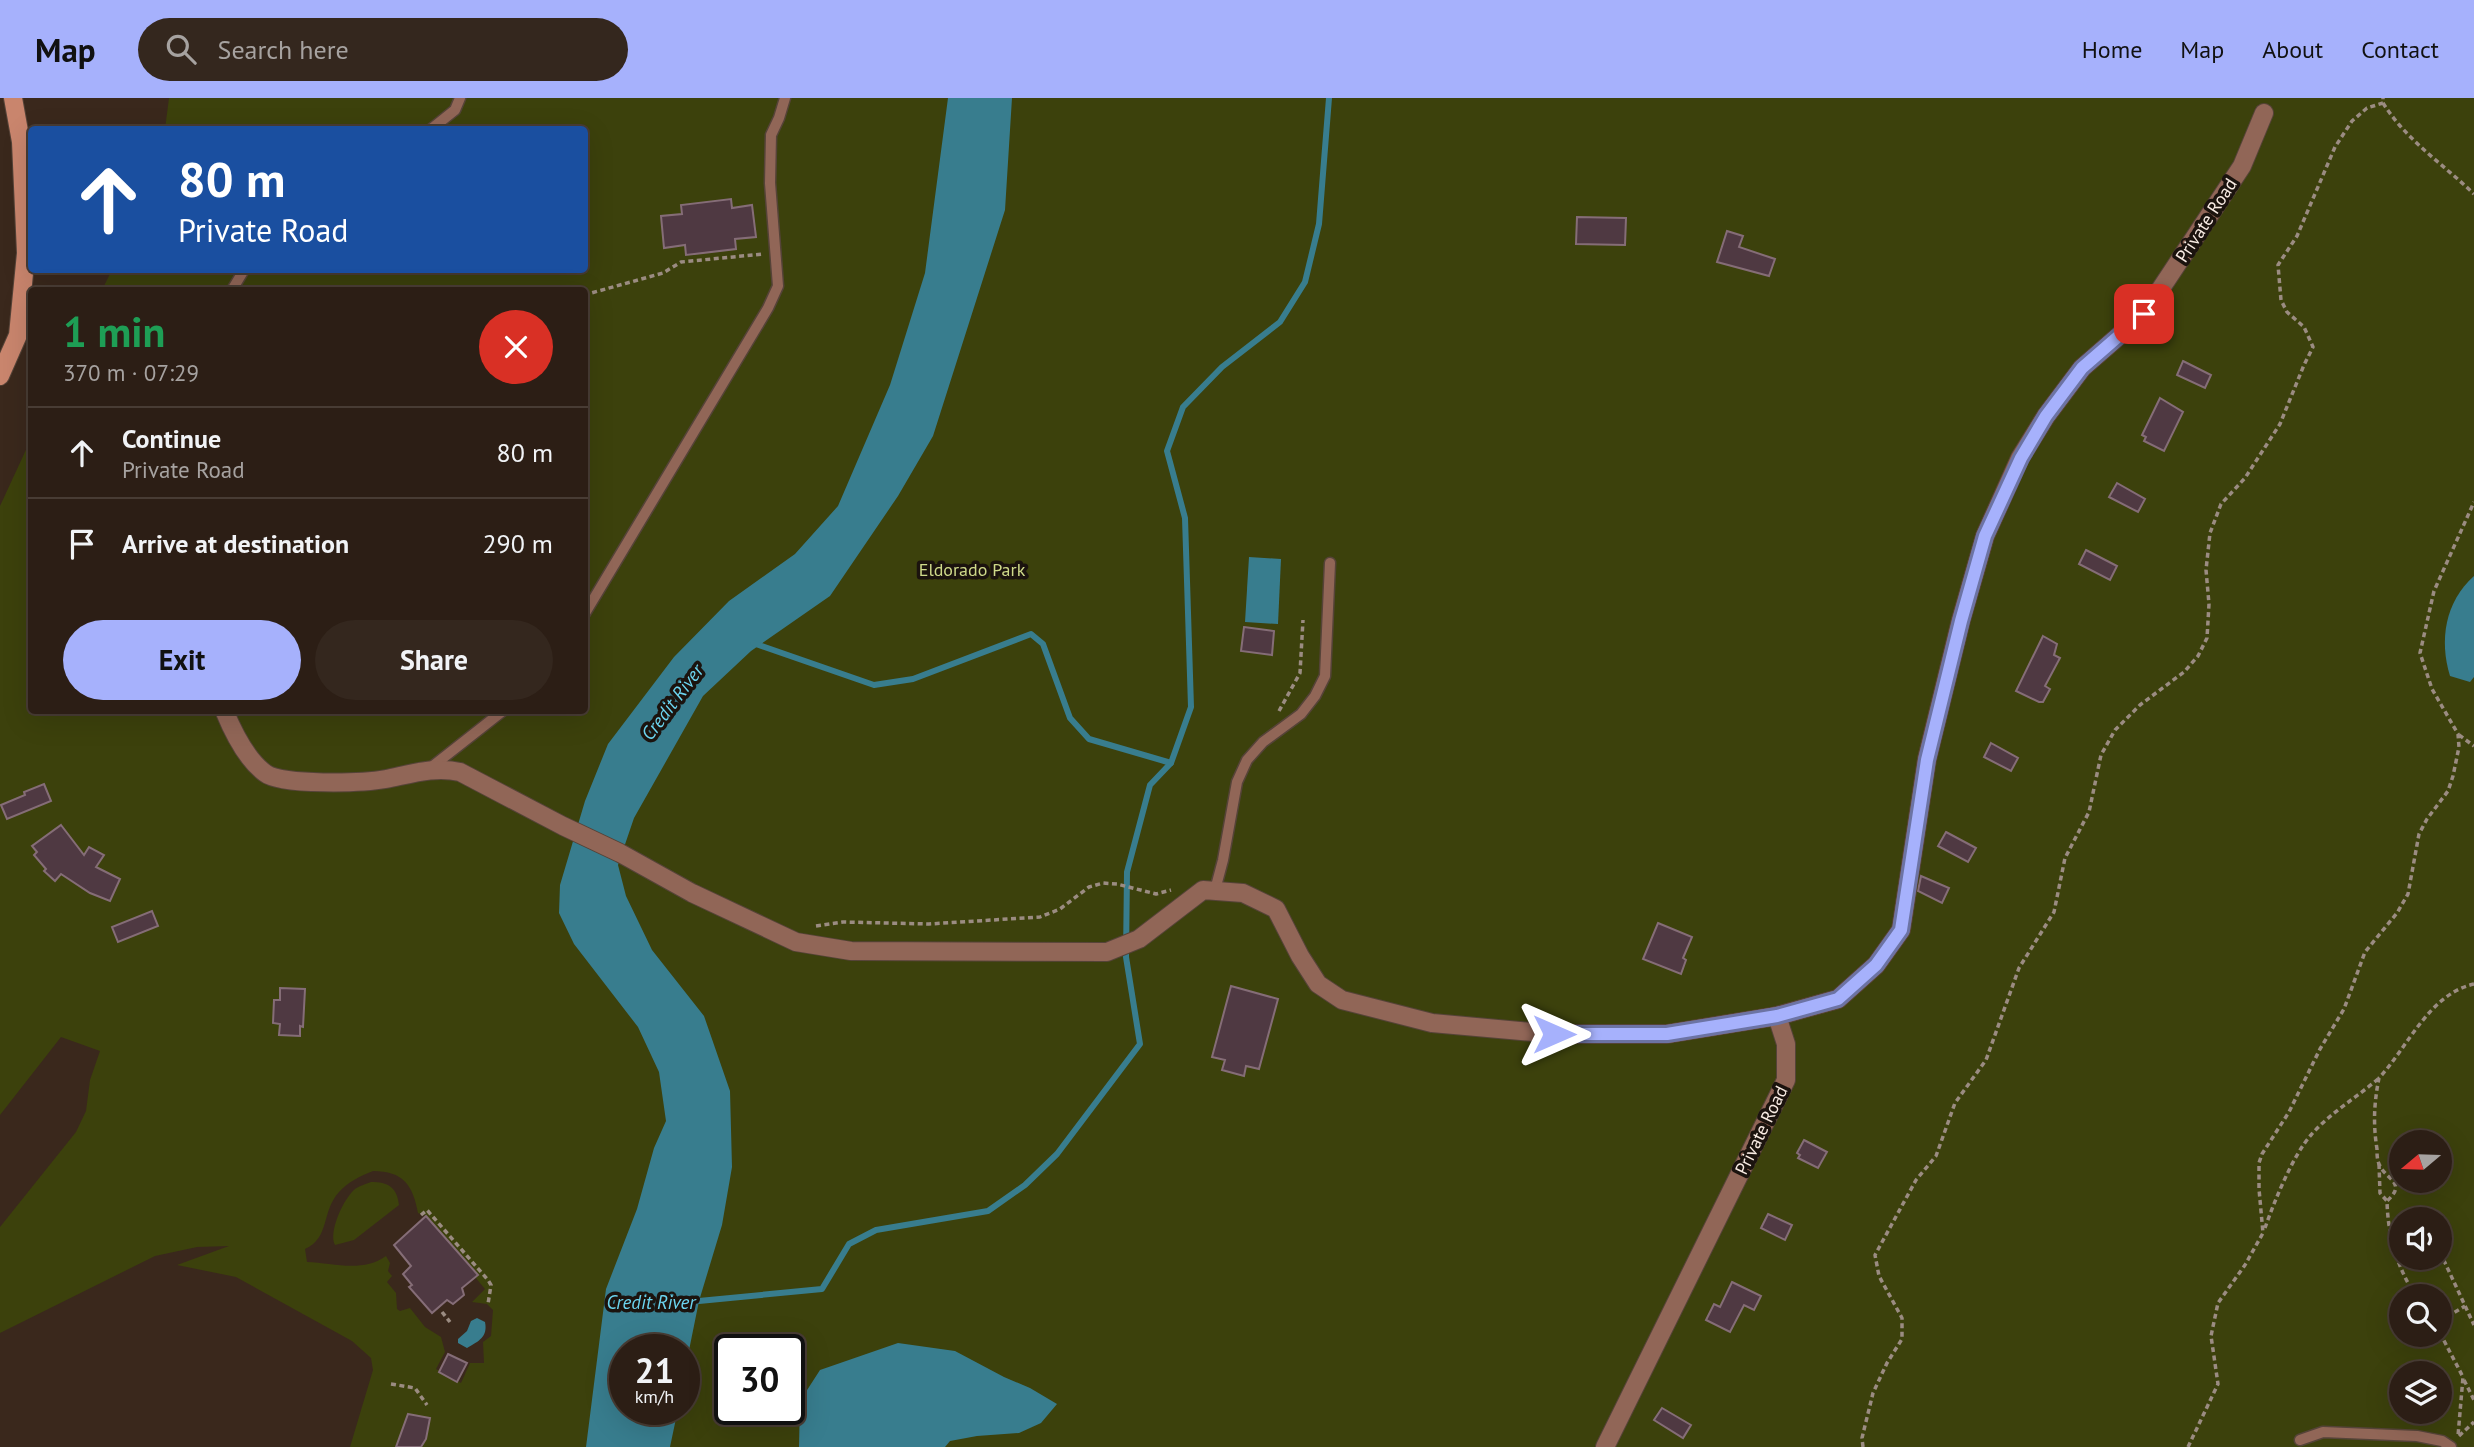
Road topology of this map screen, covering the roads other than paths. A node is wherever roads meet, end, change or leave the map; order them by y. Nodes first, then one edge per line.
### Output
1 (13, 98) edge
2 (460, 98) edge
3 (785, 98) edge
4 (2264, 113) dead end
5 (435, 126) edge
6 (25, 337) edge
7 (0, 376) edge
8 (1330, 563) dead end
9 (588, 608) edge
10 (226, 714) edge
11 (499, 714) edge
12 (429, 770) junction
13 (1214, 890) junction
14 (1777, 1016) junction
15 (2300, 1440) dead end
16 (1605, 1447) edge
17 (2451, 1447) edge

1 - 6 street
2 - 5 lane
3 - 9 lane
4 - 14 street, Private Road
6 - 7 street
8 - 13 lane
10 - 12 street
11 - 12 lane
12 - 13 street
13 - 14 street
14 - 16 street, Private Road
15 - 17 lane

